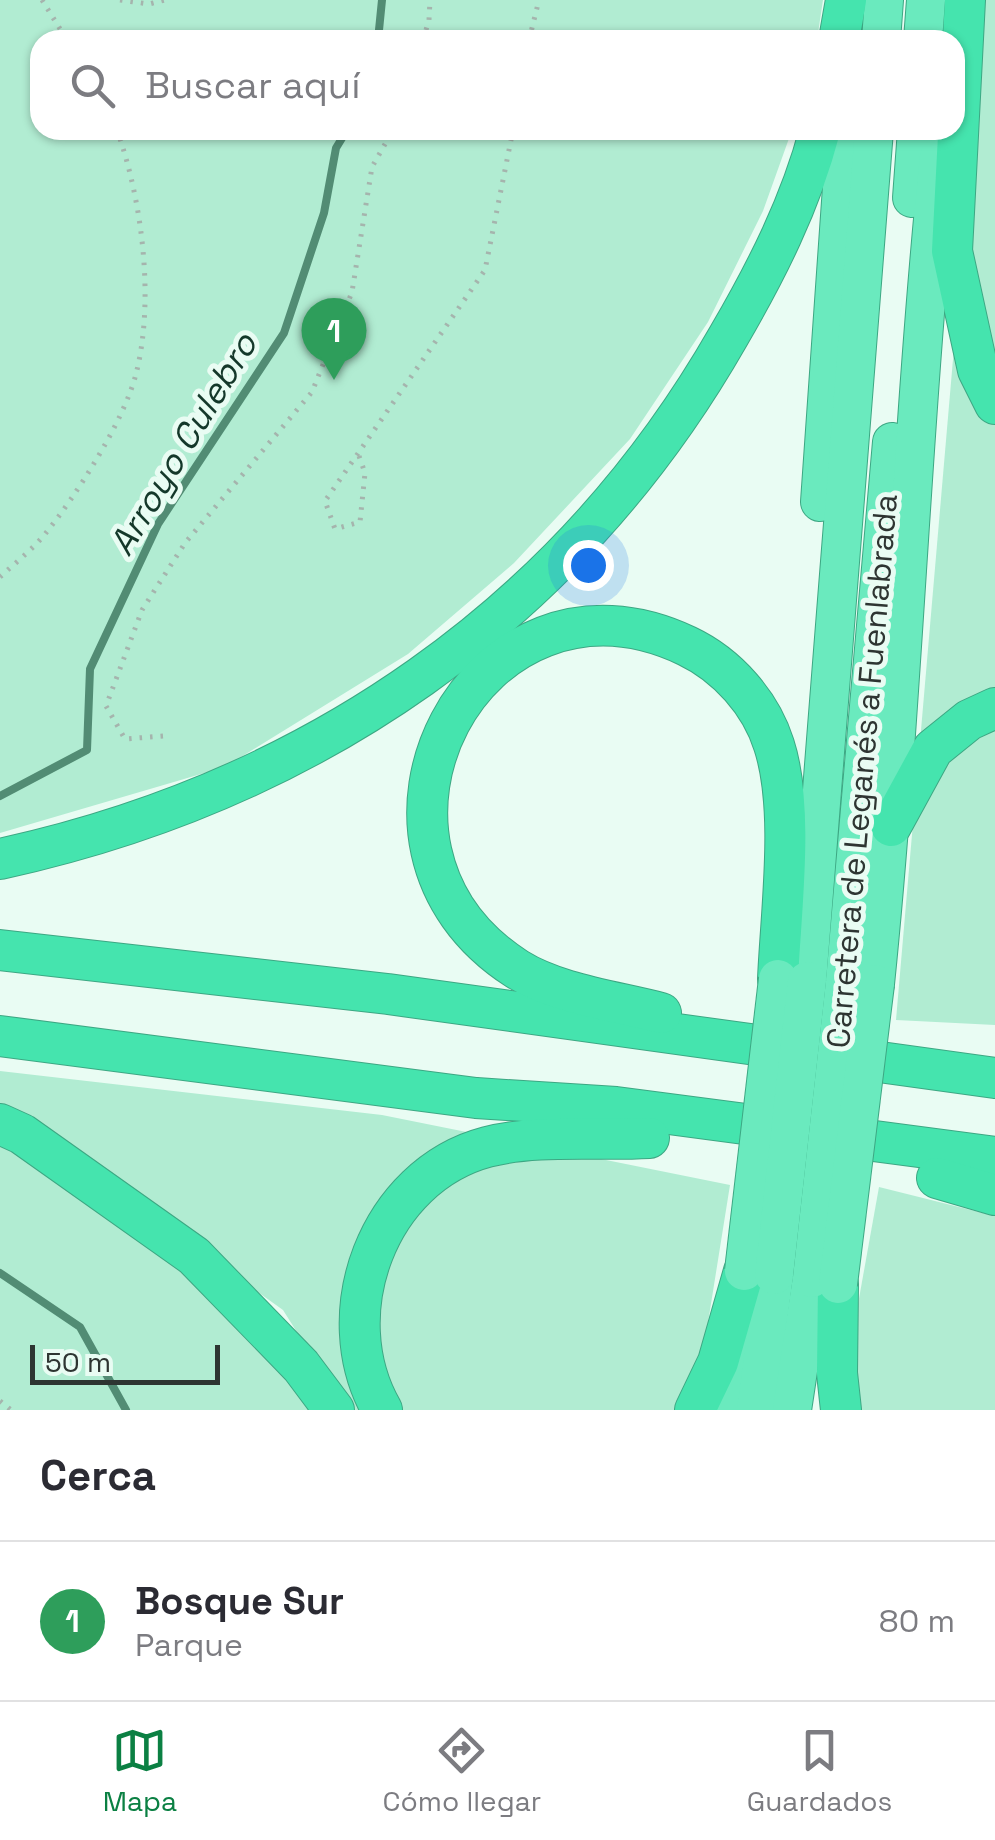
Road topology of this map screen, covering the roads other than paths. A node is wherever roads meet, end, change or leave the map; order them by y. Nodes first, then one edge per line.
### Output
1 (850, 0) edge
2 (884, 0) edge
3 (926, 0) edge
4 (956, 0) edge
5 (965, 0) edge
6 (842, 30) edge
7 (851, 30) edge
8 (882, 30) edge
9 (924, 30) edge
10 (953, 30) edge
11 (963, 30) edge
12 (817, 140) edge
13 (845, 140) edge
14 (873, 140) edge
15 (916, 140) edge
16 (941, 140) edge
17 (958, 140) edge
18 (995, 404) edge
19 (995, 708) edge
20 (891, 826) junction
21 (0, 859) edge
22 (0, 950) edge
23 (792, 980) junction
24 (860, 983) junction
25 (388, 994) junction
26 (661, 1012) junction
27 (0, 1036) edge
28 (995, 1056) edge
29 (995, 1078) edge
30 (476, 1098) junction
31 (0, 1124) edge
32 (648, 1138) junction
33 (995, 1158) edge
34 (938, 1178) junction
35 (995, 1183) edge
36 (995, 1195) edge
37 (759, 1273) junction
38 (825, 1281) junction
39 (334, 1410) edge
40 (382, 1410) edge
41 (694, 1410) edge
42 (725, 1410) edge
43 (756, 1410) edge
44 (792, 1410) edge
45 (818, 1410) edge
46 (841, 1410) edge

1 - 6 highway
1 - 7 highway
2 - 8 highway
3 - 9 highway
4 - 10 highway
5 - 11 highway
12 - 21 highway
13 - 23 highway
14 - 23 highway, Carretera de Leganés a Fuenlabrada
15 - 24 highway, Carretera de Leganés a Fuenlabrada
16 - 20 highway
17 - 18 highway
19 - 20 highway
20 - 24 highway
22 - 25 highway
23 - 26 highway
23 - 37 highway, Carretera de Leganés a Fuenlabrada, bridge
24 - 38 highway, Carretera de Leganés a Fuenlabrada, bridge
25 - 26 highway
25 - 29 highway
26 - 28 highway
27 - 30 highway
30 - 32 highway
30 - 33 highway
31 - 39 highway
32 - 34 highway
32 - 40 highway
34 - 35 highway
34 - 36 highway
37 - 41 highway
37 - 42 highway
37 - 43 highway, Carretera de Leganés a Fuenlabrada
38 - 44 highway, Carretera de Leganés a Fuenlabrada
38 - 45 highway
38 - 46 highway

